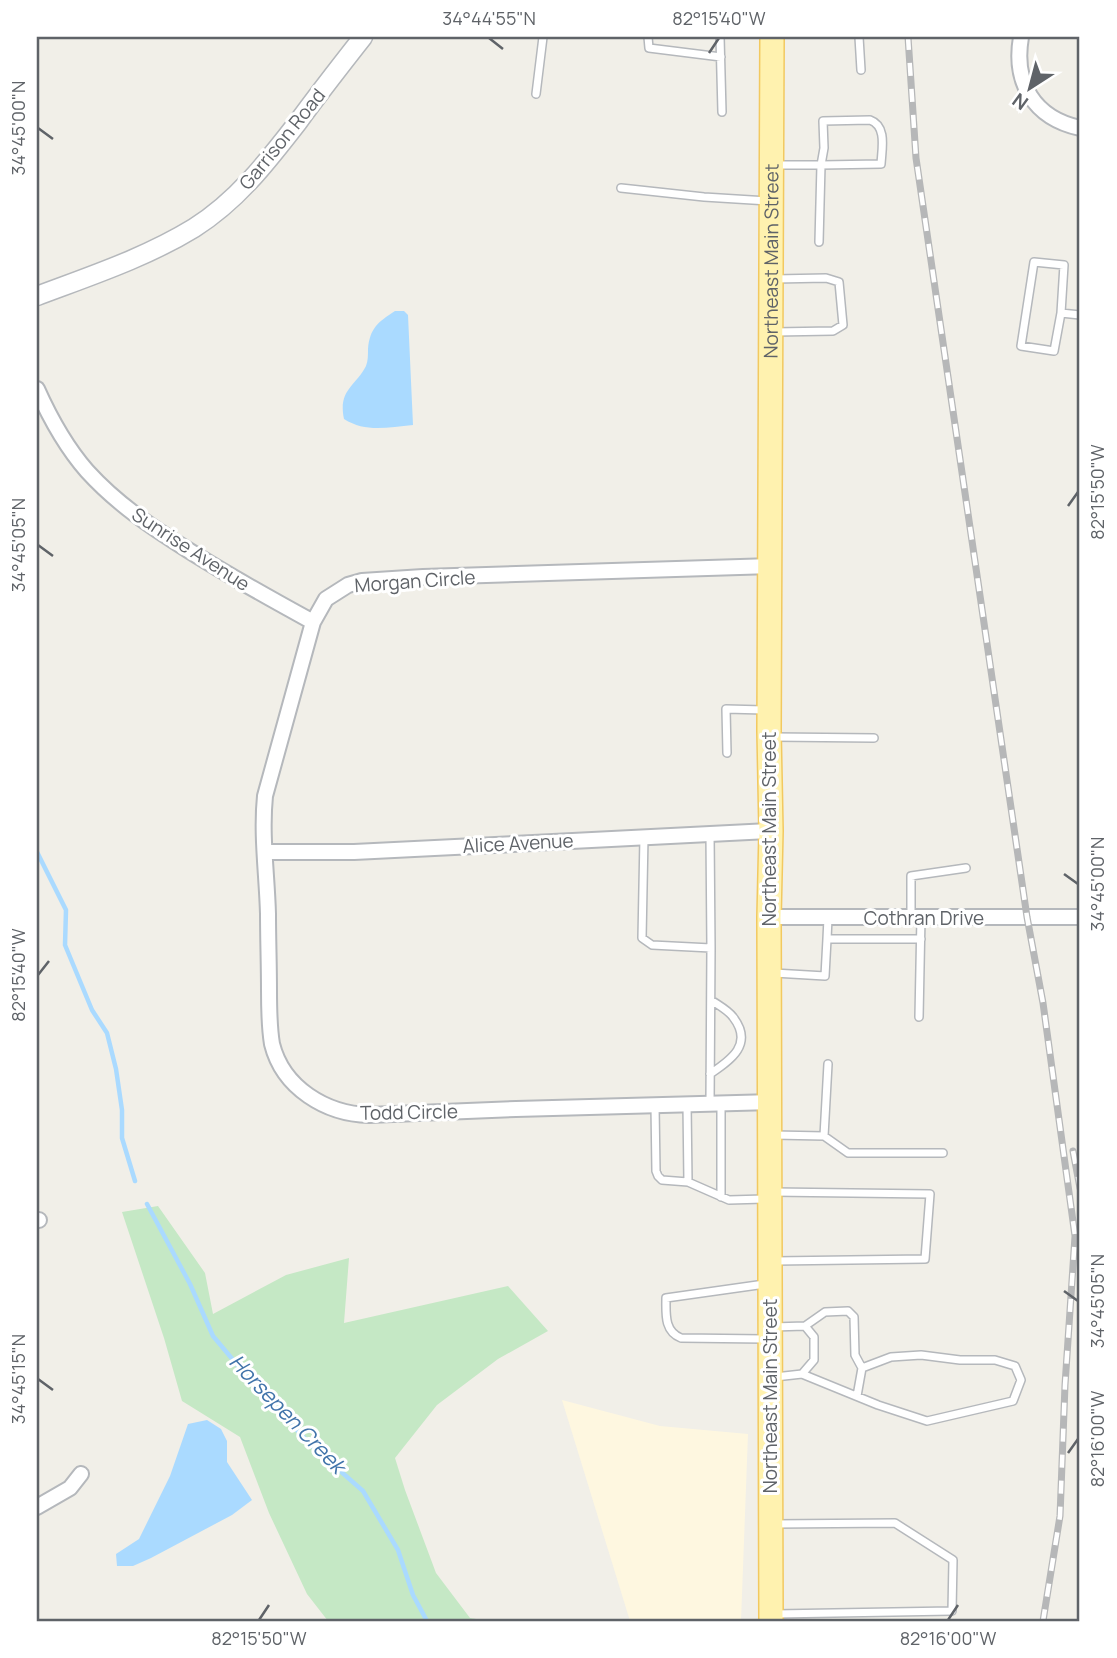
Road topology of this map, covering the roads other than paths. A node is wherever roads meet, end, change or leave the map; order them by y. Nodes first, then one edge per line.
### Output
1 (363, 37) edge
2 (543, 37) edge
3 (648, 37) edge
4 (720, 37) edge
5 (772, 37) edge
6 (859, 37) edge
7 (1021, 37) edge
8 (722, 57) junction
9 (861, 69) dead end
10 (536, 94) dead end
11 (722, 112) dead end
12 (1080, 128) edge
13 (772, 165) junction
14 (821, 165) junction
15 (621, 188) dead end
16 (772, 201) junction
17 (819, 242) dead end
18 (771, 279) junction
19 (37, 296) edge
20 (1061, 313) junction
21 (1079, 315) edge
22 (771, 332) junction
23 (37, 389) edge
24 (770, 566) junction
25 (313, 622) junction
26 (769, 710) junction
27 (770, 737) junction
28 (874, 738) dead end
29 (727, 753) dead end
30 (771, 831) junction
31 (710, 834) junction
32 (644, 836) junction
33 (265, 852) junction
34 (966, 868) dead end
35 (769, 917) junction
36 (1080, 917) edge
37 (828, 918) junction
38 (916, 918) junction
39 (827, 939) junction
40 (921, 939) junction
41 (711, 948) junction
42 (770, 972) junction
43 (711, 1000) junction
44 (919, 1017) dead end
45 (828, 1064) dead end
46 (710, 1074) junction
47 (715, 1102) junction
48 (770, 1102) junction
49 (687, 1104) junction
50 (655, 1105) junction
51 (770, 1135) junction
52 (824, 1136) junction
53 (943, 1153) dead end
54 (688, 1182) junction
55 (770, 1195) junction
56 (721, 1197) junction
57 (770, 1272) junction
58 (805, 1326) junction
59 (770, 1333) junction
60 (862, 1368) junction
61 (802, 1374) junction
62 (771, 1377) junction
63 (857, 1396) junction
64 (81, 1474) dead end
65 (37, 1507) edge
66 (771, 1524) junction
67 (771, 1618) edge

1 - 19 street, Garrison Road
2 - 10 lane
3 - 8 lane
4 - 8 lane
5 - 13 main road, Northeast Main Street
6 - 9 lane
7 - 12 street
8 - 11 lane
13 - 14 lane
13 - 16 main road, Northeast Main Street
14 - 14 lane
14 - 17 lane
15 - 16 lane
16 - 18 main road, Northeast Main Street
18 - 22 main road, Northeast Main Street
18 - 22 lane
20 - 20 lane
20 - 21 lane
22 - 24 main road, Northeast Main Street
23 - 25 street, Sunrise Avenue
24 - 25 street, Morgan Circle
24 - 26 main road, Northeast Main Street
25 - 33 street, Morgan Circle
26 - 27 main road, Northeast Main Street
26 - 29 lane
27 - 28 lane
27 - 30 main road, Northeast Main Street
30 - 31 street, Alice Avenue
30 - 35 main road, Northeast Main Street
31 - 32 street, Alice Avenue
31 - 41 lane
32 - 33 street, Alice Avenue
32 - 41 lane
33 - 50 street, Todd Circle
34 - 38 lane
35 - 37 street, Cothran Drive
35 - 42 main road, Northeast Main Street
36 - 38 street, Cothran Drive
37 - 38 street, Cothran Drive
37 - 39 lane
38 - 40 lane
39 - 40 lane
39 - 42 lane
40 - 44 lane
41 - 43 lane
42 - 48 main road, Northeast Main Street
43 - 46 lane
43 - 46 lane
45 - 52 lane
46 - 47 lane
47 - 48 street, Todd Circle
47 - 49 street, Todd Circle
47 - 56 lane
48 - 51 main road, Northeast Main Street
49 - 50 street, Todd Circle
49 - 54 lane
50 - 54 lane
51 - 52 lane
51 - 55 main road, Northeast Main Street
52 - 53 lane
54 - 56 lane
55 - 56 lane
55 - 57 main road, Northeast Main Street
55 - 57 lane
57 - 59 main road, Northeast Main Street
57 - 59 lane
58 - 59 lane
58 - 60 lane
58 - 61 lane
59 - 62 main road, Northeast Main Street
60 - 63 lane
60 - 63 lane
61 - 62 lane
61 - 63 lane
62 - 66 main road, Northeast Main Street
64 - 65 street
66 - 67 main road, Northeast Main Street
66 - 67 lane

